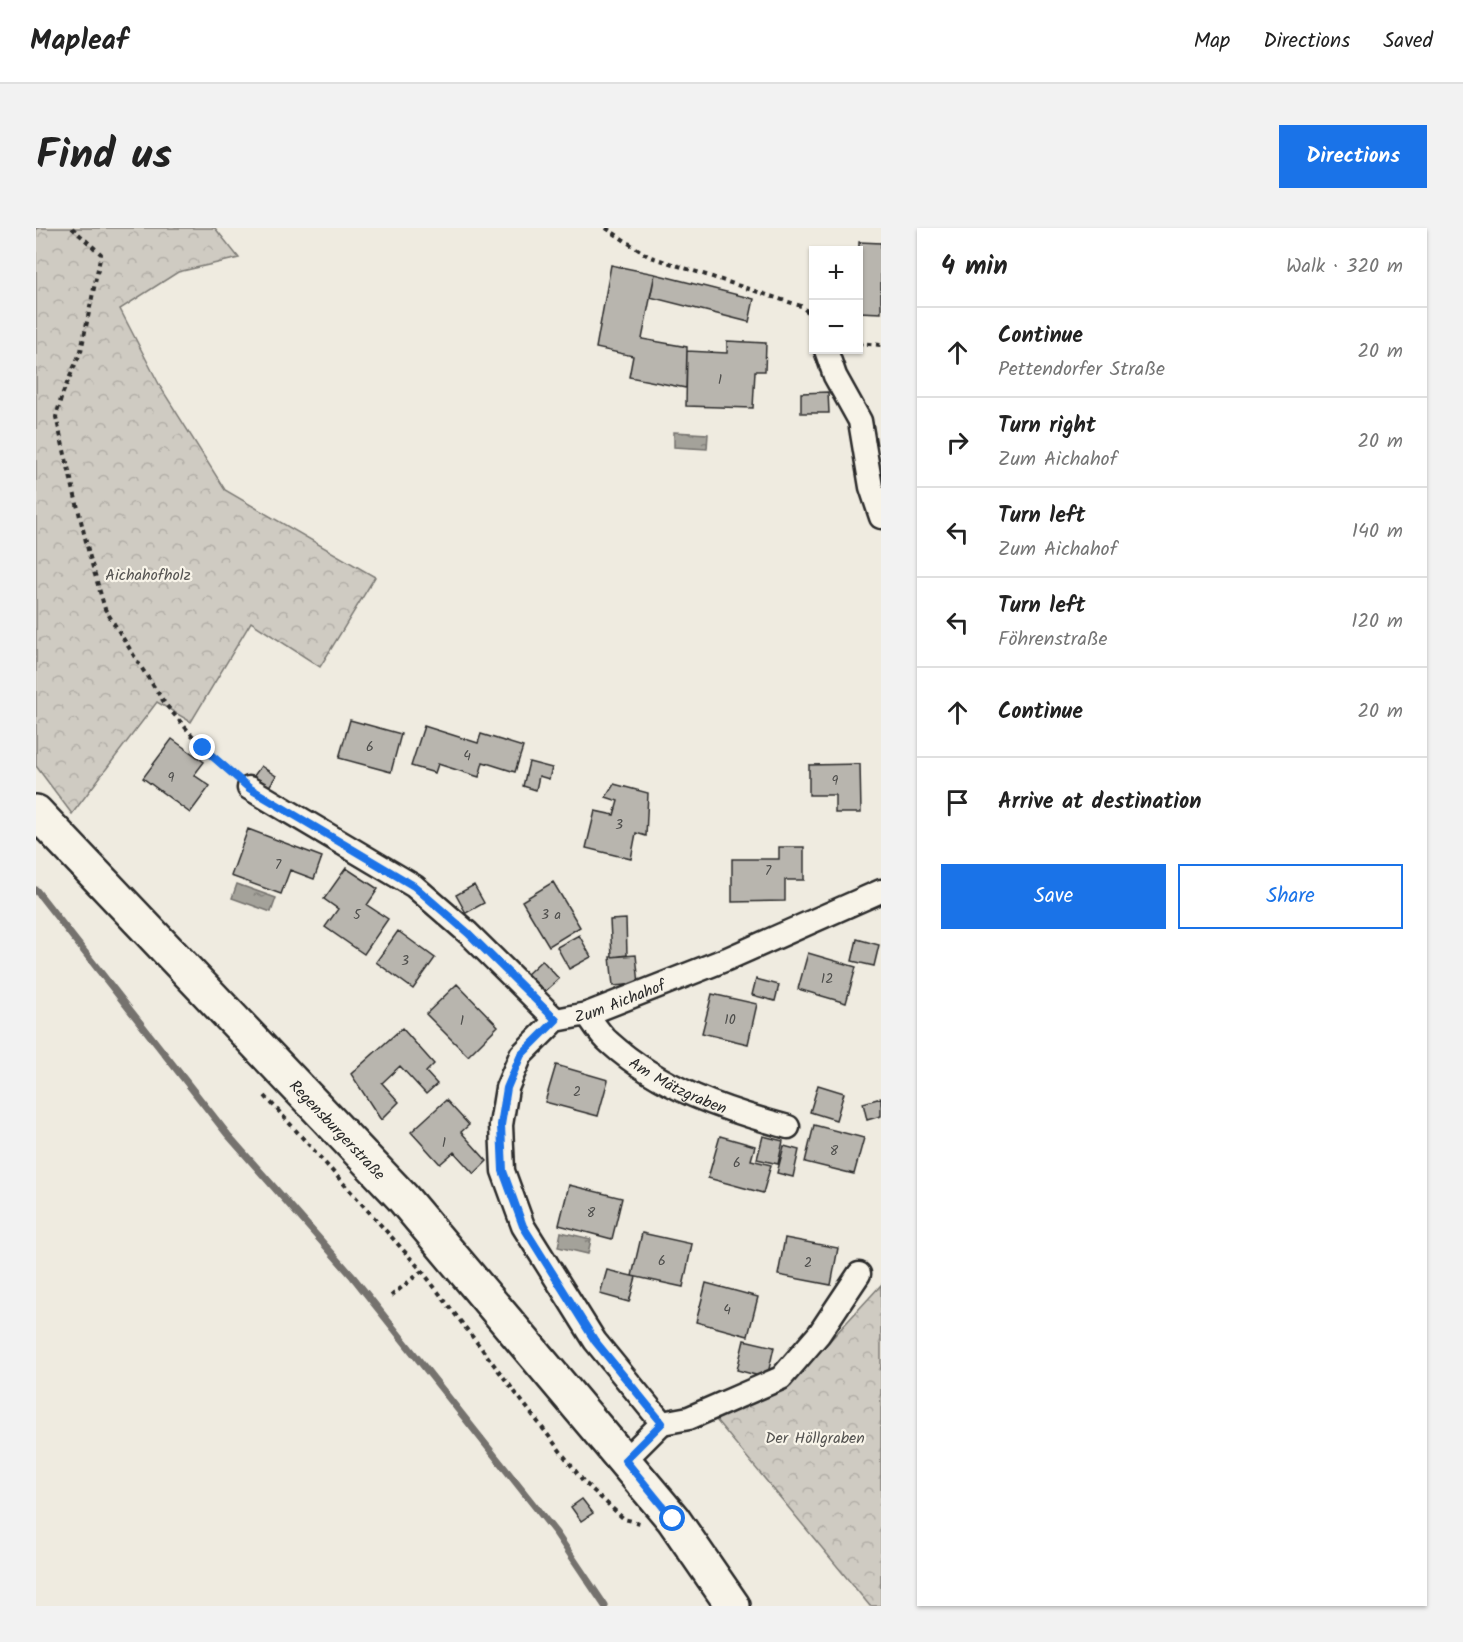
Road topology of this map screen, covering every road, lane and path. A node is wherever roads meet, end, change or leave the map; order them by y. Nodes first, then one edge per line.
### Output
1 (72, 228) edge
2 (606, 228) edge
3 (809, 313) edge
4 (863, 344) edge
5 (881, 345) edge
6 (827, 354) edge
7 (881, 517) edge
8 (249, 788) joint
9 (36, 812) edge
10 (881, 891) edge
11 (587, 1014) junction
12 (556, 1020) junction
13 (257, 1087) dead end
14 (788, 1127) dead end
15 (422, 1271) junction
16 (860, 1274) dead end
17 (391, 1296) dead end
18 (662, 1423) junction
19 (625, 1460) junction
20 (646, 1524) dead end
21 (732, 1606) edge

1 - 8 path
2 - 3 path
4 - 5 path
6 - 7 street
8 - 12 street
9 - 19 street, Regensburgerstraße
10 - 11 street, Zum Aichahof
11 - 12 street, Zum Aichahof
11 - 14 street, Am Mätzgraben
12 - 18 street, Zum Aichahof
13 - 15 path
15 - 17 path
15 - 20 path
16 - 18 street
18 - 19 street
19 - 21 street, Regensburgerstraße

